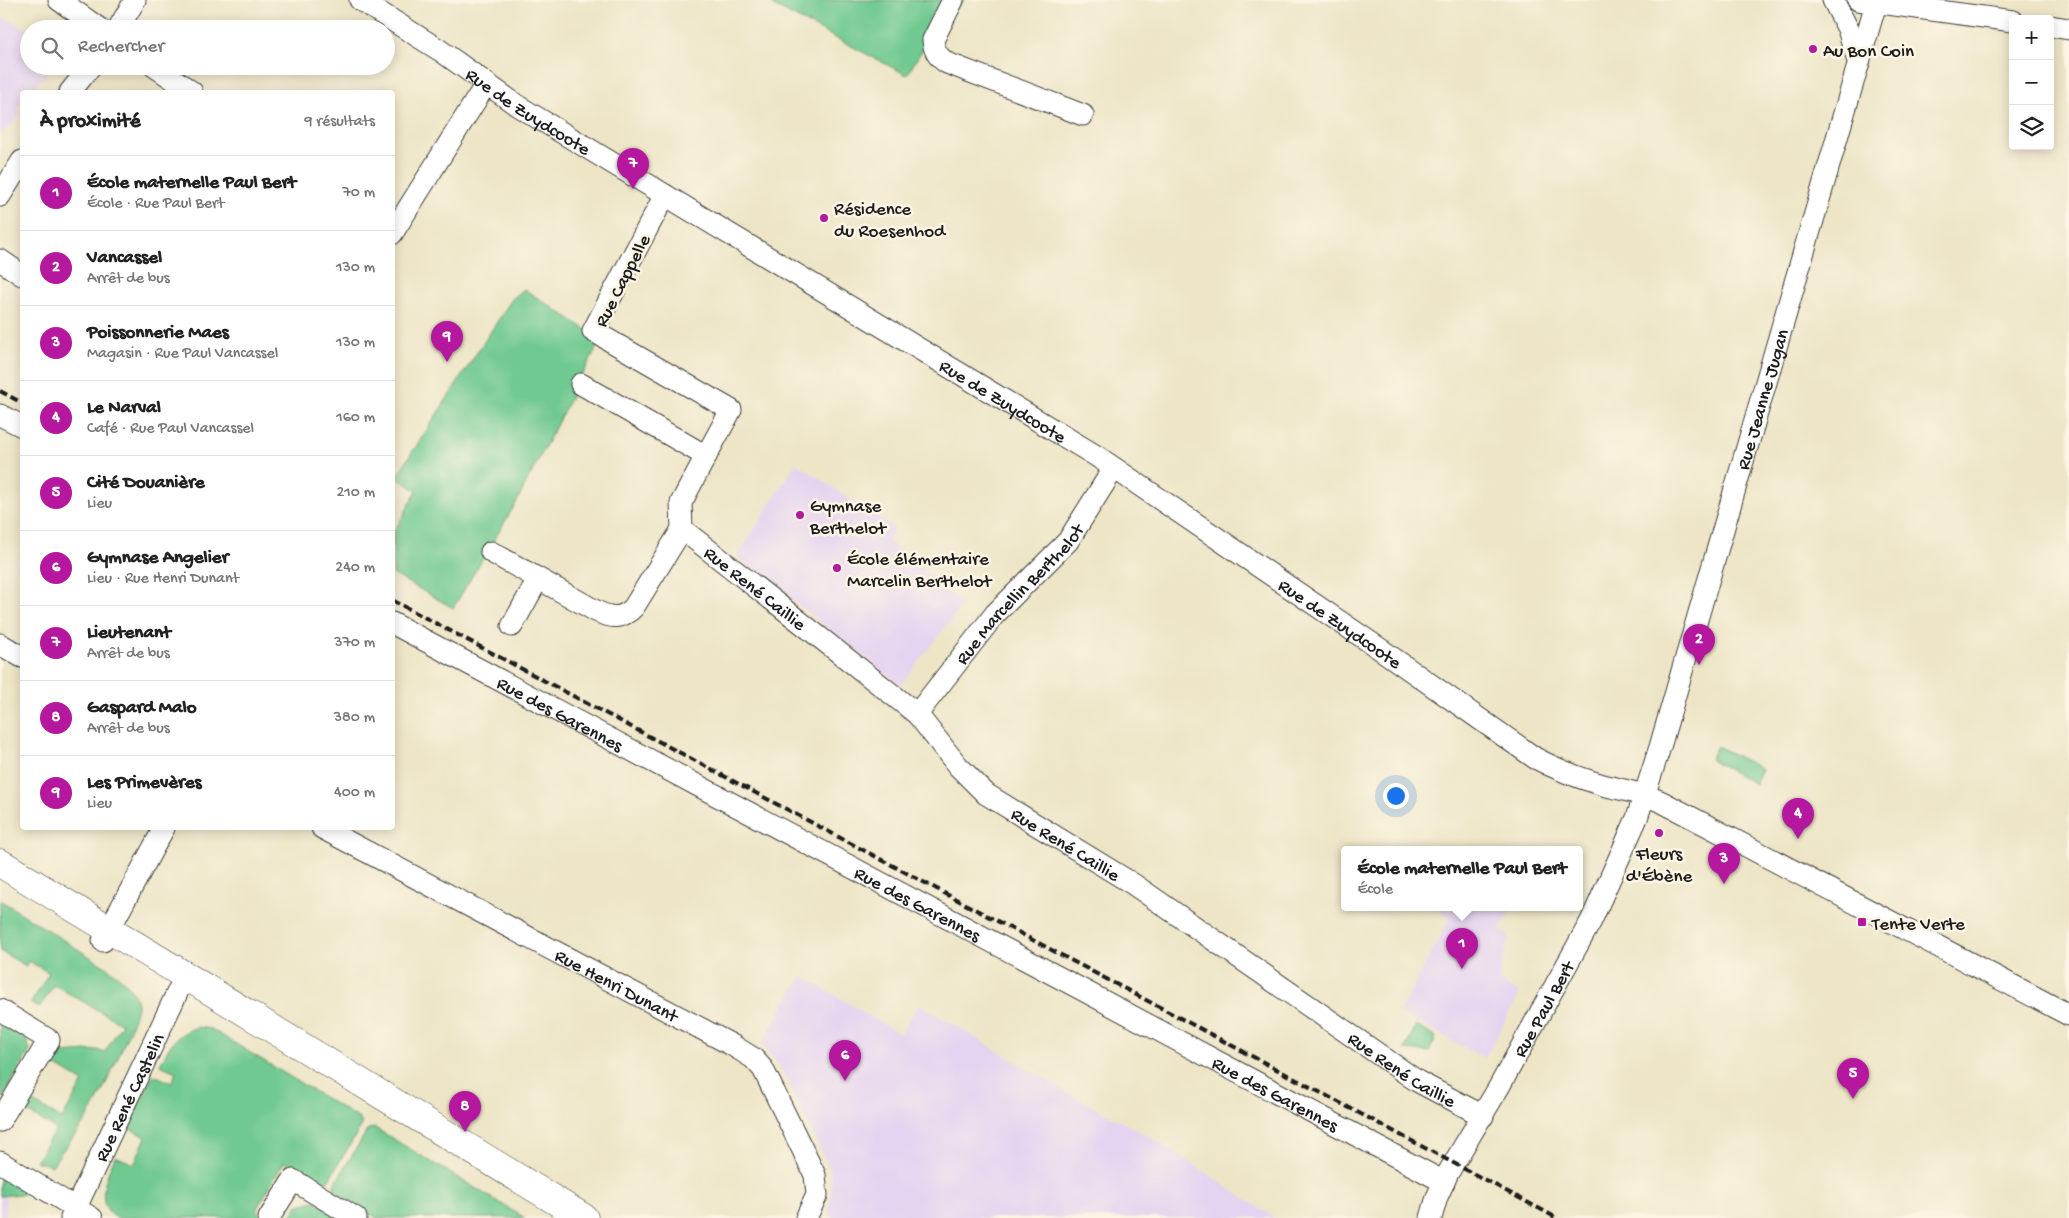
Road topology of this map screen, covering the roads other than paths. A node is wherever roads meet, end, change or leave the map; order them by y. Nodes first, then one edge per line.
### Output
1 (59, 0) edge
2 (135, 0) edge
3 (360, 0) edge
4 (953, 0) edge
5 (1833, 0) edge
6 (1870, 1) edge
7 (87, 20) edge
8 (123, 20) edge
9 (392, 20) edge
10 (2009, 20) edge
11 (395, 22) edge
12 (2054, 27) edge
13 (2069, 29) edge
14 (1859, 64) junction
15 (84, 75) edge
16 (167, 75) edge
17 (486, 84) junction
18 (72, 90) edge
19 (189, 90) edge
20 (1082, 115) dead end
21 (20, 164) edge
22 (666, 195) junction
23 (0, 196) edge
24 (395, 229) edge
25 (0, 260) edge
26 (20, 273) edge
27 (581, 384) dead end
28 (0, 414) edge
29 (20, 425) edge
30 (706, 456) junction
31 (1114, 468) junction
32 (682, 529) junction
33 (491, 552) dead end
34 (538, 579) junction
35 (395, 625) edge
36 (512, 626) dead end
37 (0, 644) edge
38 (20, 656) edge
39 (916, 714) junction
40 (1645, 795) junction
41 (163, 830) edge
42 (326, 830) edge
43 (0, 863) edge
44 (0, 879) edge
45 (106, 935) junction
46 (182, 981) junction
47 (0, 1010) edge
48 (2069, 1015) edge
49 (1483, 1116) junction
50 (0, 1121) edge
51 (0, 1162) edge
52 (1444, 1182) junction
53 (80, 1215) edge
54 (269, 1218) edge
55 (356, 1218) edge
56 (558, 1218) edge
57 (584, 1218) edge
58 (806, 1218) edge
59 (1431, 1218) edge

1 - 7 street
2 - 8 street
3 - 9 street, Rue de Zuydcoote
4 - 20 street
5 - 14 street
6 - 10 street
6 - 14 street, Rue Jeanne Jugan
11 - 17 street, Rue de Zuydcoote
12 - 13 street
14 - 40 street, Rue Jeanne Jugan
15 - 18 street
16 - 19 street
17 - 22 street, Rue de Zuydcoote
17 - 24 street
21 - 23 street
22 - 30 street, Rue Cappelle
22 - 31 street, Rue de Zuydcoote
25 - 26 street
27 - 30 street
28 - 29 street
30 - 32 street
31 - 39 street, Rue Marcellin Berthelot
31 - 40 street, Rue de Zuydcoote
32 - 34 street
32 - 39 street, Rue René Caillie
33 - 34 street
34 - 36 street
35 - 52 street, Rue des Garennes
37 - 38 street
39 - 49 street, Rue René Caillie
40 - 48 street, Rue de Zuydcoote
40 - 49 street, Rue Paul Bert
41 - 45 street
42 - 58 street, Rue Henri Dunant
43 - 45 main road
44 - 45 main road
45 - 46 main road
46 - 53 street, Rue René Castelin
46 - 56 main road
46 - 57 main road
47 - 50 street
49 - 52 street, Rue Paul Bert
51 - 53 street
52 - 59 street, Rue Paul Bert
54 - 55 street

